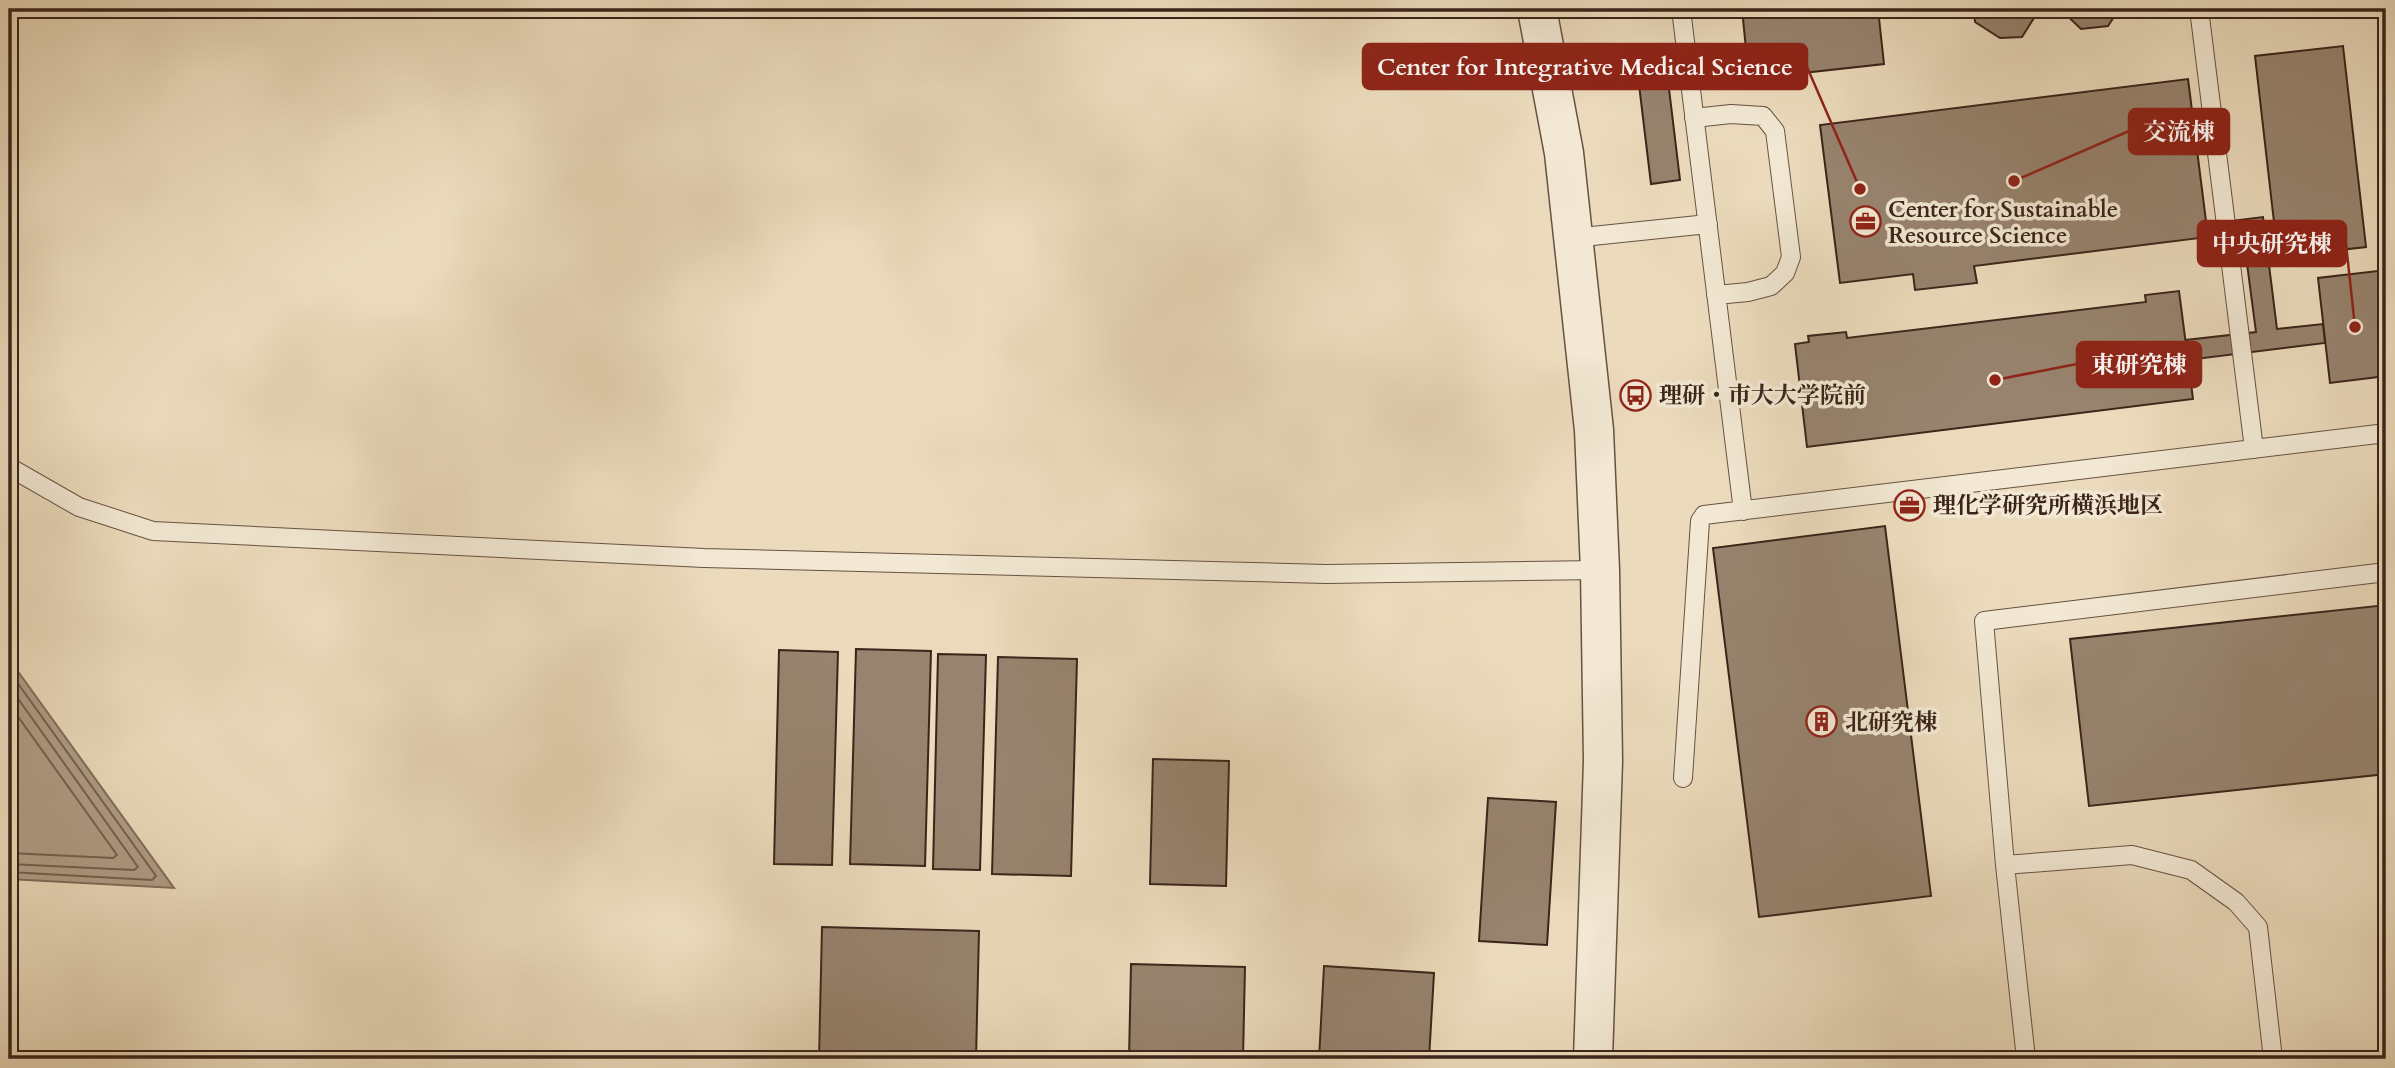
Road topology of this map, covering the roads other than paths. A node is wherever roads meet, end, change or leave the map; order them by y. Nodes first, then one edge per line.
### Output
1 (1537, 9) edge
2 (1681, 9) edge
3 (2199, 9) edge
4 (1694, 118) junction
5 (1708, 224) junction
6 (1573, 238) junction
7 (1716, 295) junction
8 (2386, 433) edge
9 (2254, 449) junction
10 (9, 467) edge
11 (1744, 511) junction
12 (1600, 570) junction
13 (2386, 572) edge
14 (1683, 778) dead end
15 (2005, 865) junction
16 (1593, 1059) edge
17 (2026, 1059) edge
18 (2273, 1059) edge

1 - 6 street
2 - 4 lane
3 - 9 lane
4 - 5 lane
4 - 7 lane
5 - 6 lane
5 - 7 lane
6 - 12 street
7 - 11 lane
8 - 9 lane
9 - 11 lane
10 - 12 lane
11 - 14 lane
12 - 16 street
13 - 15 lane
15 - 17 lane
15 - 18 lane

